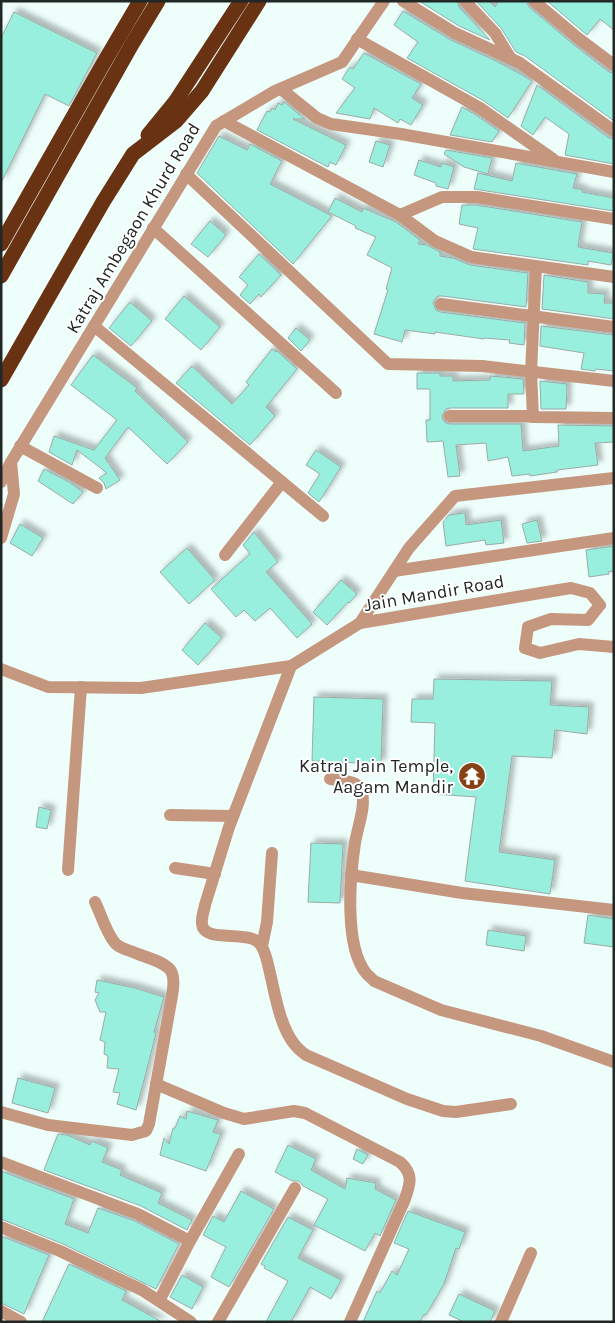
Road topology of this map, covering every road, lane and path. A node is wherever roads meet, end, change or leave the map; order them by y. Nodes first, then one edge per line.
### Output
1 (140, 1) edge
2 (158, 1) edge
3 (241, 1) edge
4 (259, 1) edge
5 (384, 1) edge
6 (403, 1) edge
7 (465, 1) edge
8 (534, 1) edge
9 (357, 39) junction
10 (511, 58) junction
11 (614, 65) edge
12 (281, 88) junction
13 (224, 121) junction
14 (614, 131) edge
15 (133, 154) junction
16 (556, 161) junction
17 (614, 172) edge
18 (186, 174) junction
19 (400, 215) junction
20 (614, 219) edge
21 (153, 228) junction
22 (1, 244) edge
23 (536, 267) junction
24 (1, 276) edge
25 (614, 277) edge
26 (441, 304) dead end
27 (534, 316) junction
28 (94, 326) junction
29 (614, 327) edge
30 (531, 372) junction
31 (1, 380) edge
32 (614, 381) edge
33 (336, 393) dead end
34 (450, 416) dead end
35 (533, 417) junction
36 (614, 418) edge
37 (20, 446) junction
38 (11, 462) junction
39 (614, 478) edge
40 (1, 482) edge
41 (282, 482) junction
42 (97, 488) dead end
43 (323, 516) dead end
44 (1, 538) edge
45 (614, 538) edge
46 (225, 555) dead end
47 (394, 571) junction
48 (360, 623) junction
49 (614, 647) edge
50 (291, 666) junction
51 (1, 669) edge
52 (81, 687) junction
53 (330, 779) dead end
54 (170, 815) dead end
55 (233, 816) junction
56 (272, 853) dead end
57 (176, 868) dead end
58 (68, 870) dead end
59 (215, 874) junction
60 (351, 875) junction
61 (95, 902) dead end
62 (614, 910) edge
63 (262, 946) junction
64 (614, 1062) edge
65 (156, 1084) junction
66 (511, 1104) dead end
67 (1, 1112) edge
68 (239, 1154) dead end
69 (1, 1162) edge
70 (295, 1188) dead end
71 (1, 1228) edge
72 (190, 1241) junction
73 (531, 1253) dead end
74 (159, 1301) junction
75 (1, 1310) edge
76 (21, 1322) edge
77 (191, 1322) edge
78 (218, 1322) edge
79 (350, 1322) edge
80 (500, 1322) edge

1 - 22 highway
2 - 24 highway
3 - 15 highway
4 - 15 highway
5 - 9 street, Katraj Ambegaon Khurd Road
6 - 10 street
7 - 10 street
8 - 11 street
9 - 12 street, Katraj Ambegaon Khurd Road
9 - 16 street
10 - 14 street
12 - 13 street, Katraj Ambegaon Khurd Road
12 - 16 street
13 - 18 street, Katraj Ambegaon Khurd Road
13 - 19 street
15 - 31 highway
16 - 17 street
18 - 21 street, Katraj Ambegaon Khurd Road
18 - 30 street
19 - 20 street
19 - 23 street
21 - 28 street, Katraj Ambegaon Khurd Road
21 - 33 street
23 - 25 street
23 - 27 street
26 - 27 street
27 - 29 street
27 - 30 street
28 - 37 street, Katraj Ambegaon Khurd Road
28 - 41 street
30 - 32 street
30 - 35 street
34 - 35 street
35 - 36 street
37 - 38 street, Katraj Ambegaon Khurd Road
37 - 42 street
38 - 40 street, Katraj Ambegaon Khurd Road
38 - 44 street
39 - 47 street
41 - 43 street
41 - 46 street
45 - 47 street
47 - 48 street
48 - 49 street, Jain Mandir Road
48 - 50 street, Jain Mandir Road
50 - 52 street, Jain Mandir Road
50 - 55 street
51 - 52 street, Jain Mandir Road
52 - 58 street
53 - 60 street
54 - 55 street
55 - 59 street
56 - 63 street
57 - 59 street
59 - 63 street
60 - 62 street
60 - 64 street
61 - 65 street
63 - 66 street
65 - 67 street
65 - 79 street
68 - 72 street
69 - 72 street
70 - 78 street
71 - 74 street
72 - 74 street
73 - 80 street
74 - 77 street
75 - 76 street

